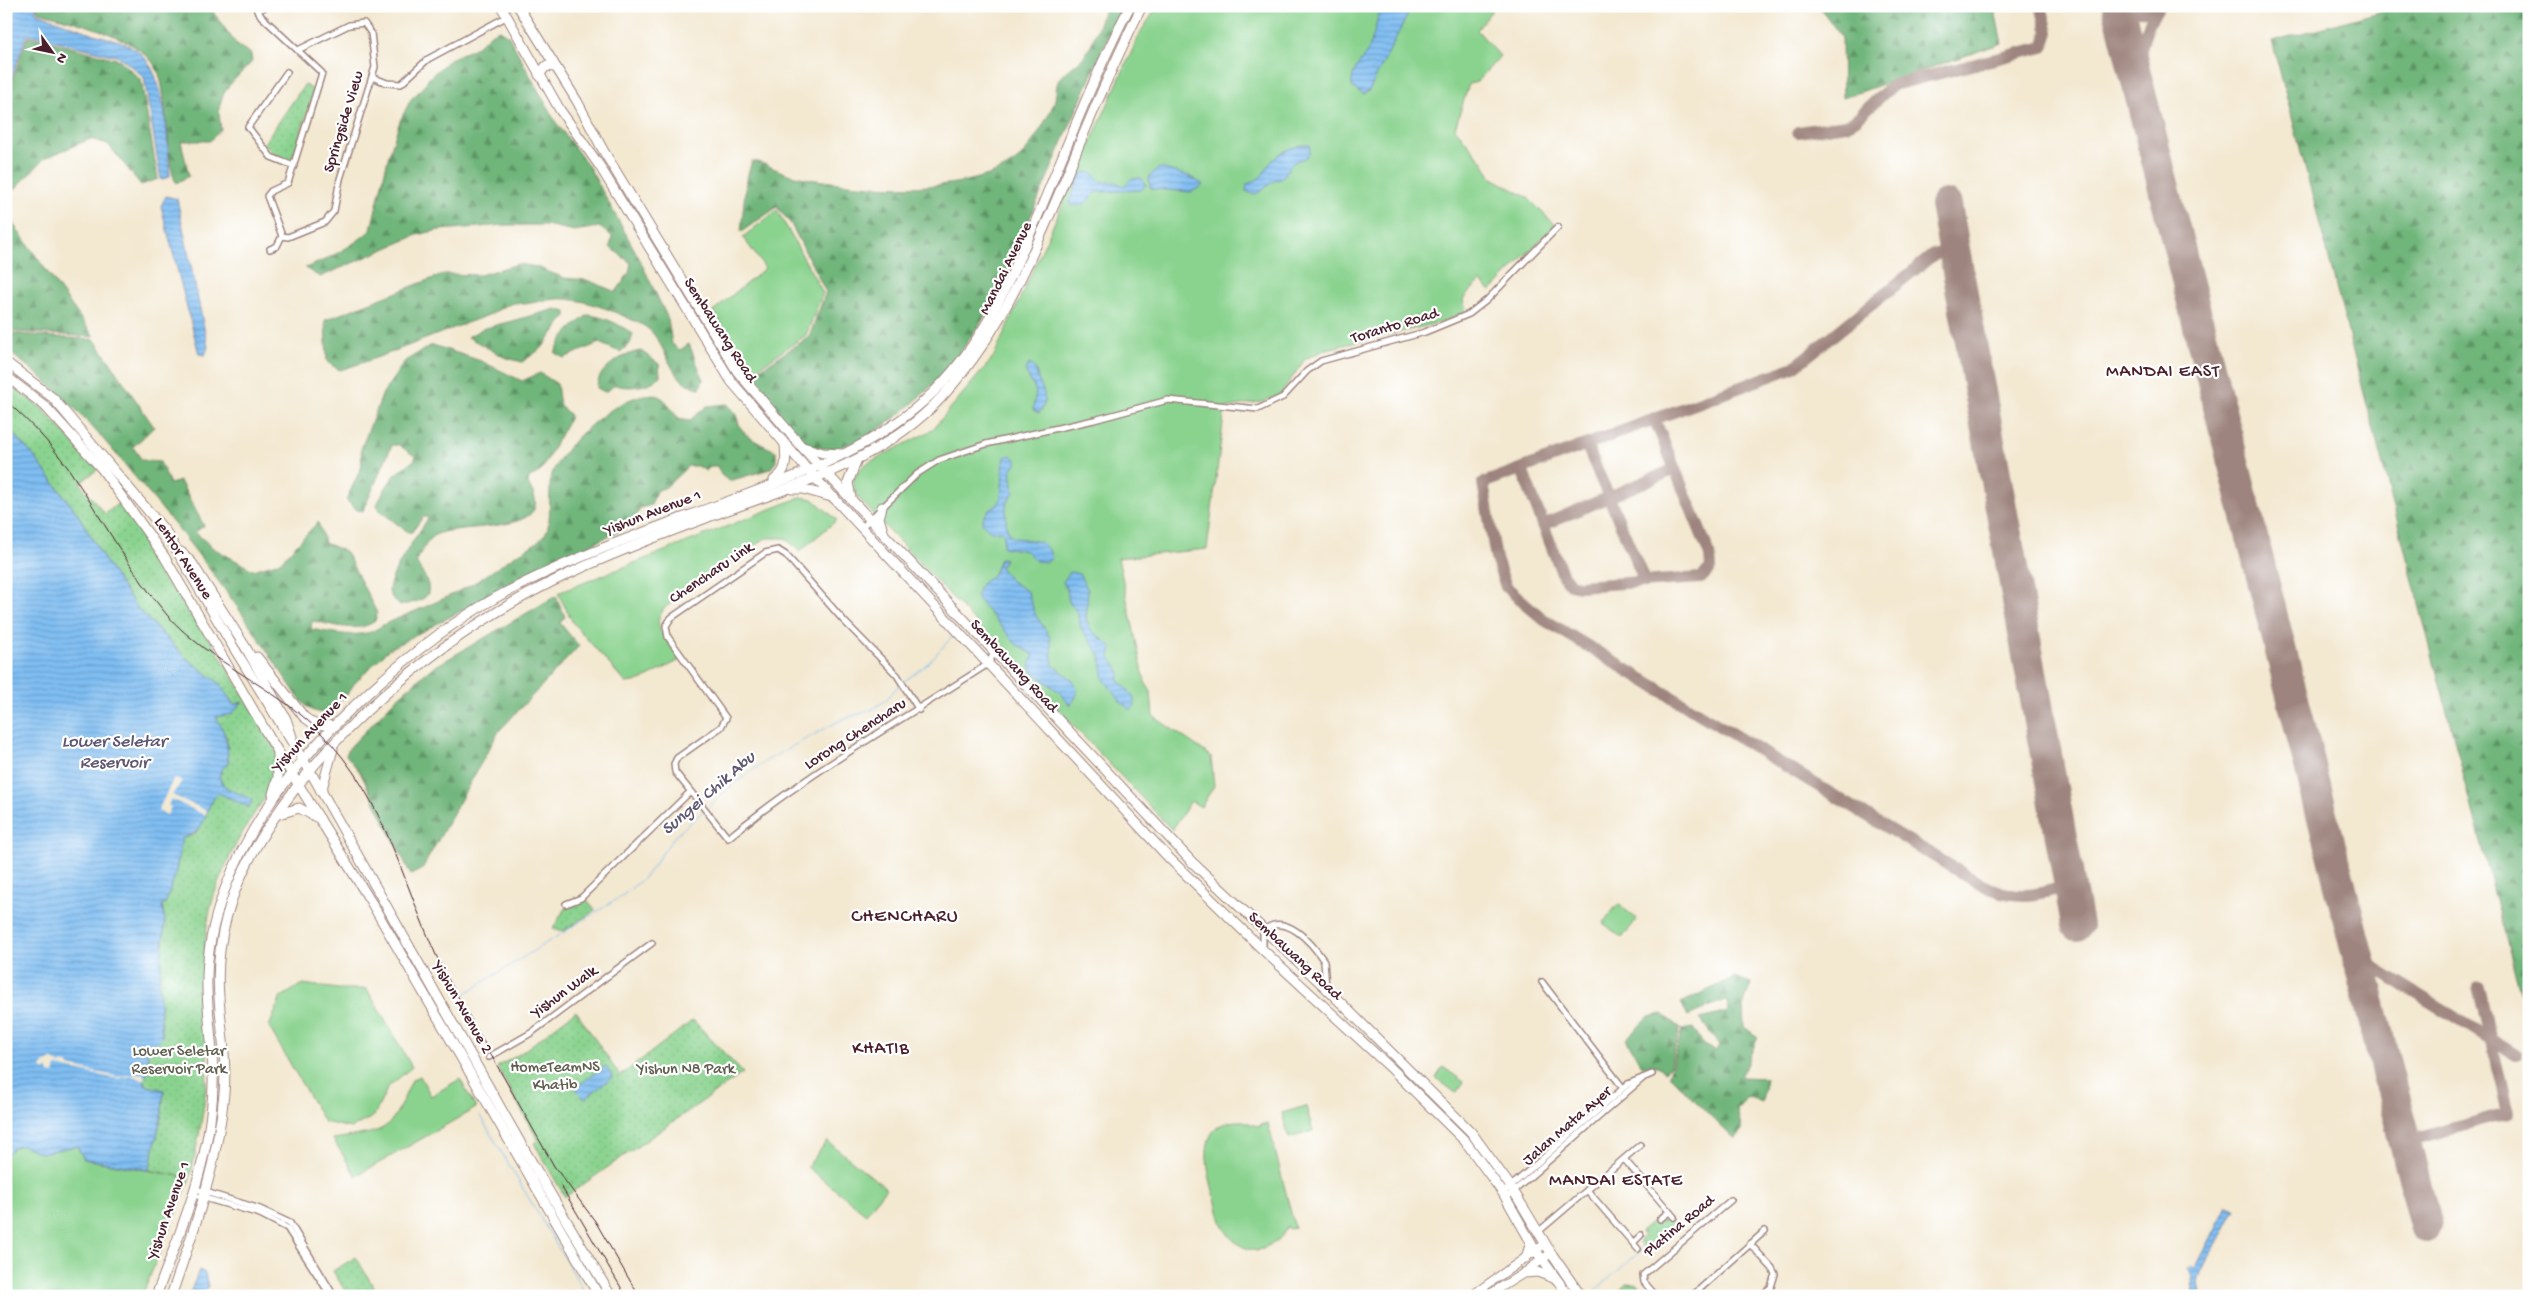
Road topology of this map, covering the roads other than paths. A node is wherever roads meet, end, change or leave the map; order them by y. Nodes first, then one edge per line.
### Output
1 (267, 6) edge
2 (385, 6) edge
3 (501, 6) edge
4 (518, 6) edge
5 (1130, 6) edge
6 (1142, 6) edge
7 (256, 8) edge
8 (376, 9) dead end
9 (506, 17) junction
10 (298, 50) junction
11 (546, 52) junction
12 (532, 63) junction
13 (555, 68) junction
14 (286, 72) dead end
15 (539, 75) junction
16 (372, 76) junction
17 (294, 166) junction
18 (1558, 227) dead end
19 (282, 236) junction
20 (270, 249) dead end
21 (6, 362) edge
22 (6, 376) edge
23 (785, 445) junction
24 (800, 446) junction
25 (843, 454) junction
26 (858, 459) junction
27 (819, 465) junction
28 (808, 470) junction
29 (827, 473) junction
30 (816, 478) junction
31 (765, 486) junction
32 (786, 489) junction
33 (837, 499) junction
34 (851, 499) junction
35 (882, 507) junction
36 (870, 518) junction
37 (862, 527) junction
38 (884, 532) junction
39 (173, 544) junction
40 (231, 624) junction
41 (994, 652) junction
42 (989, 663) junction
43 (919, 710) junction
44 (335, 726) junction
45 (334, 745) junction
46 (296, 749) junction
47 (278, 750) junction
48 (303, 760) junction
49 (310, 771) junction
50 (292, 773) junction
51 (300, 784) junction
52 (321, 792) junction
53 (690, 792) junction
54 (271, 801) junction
55 (279, 814) junction
56 (322, 820) junction
57 (728, 838) joint
58 (247, 866) junction
59 (234, 868) junction
60 (566, 904) dead end
61 (1263, 931) junction
62 (652, 943) dead end
63 (1263, 950) junction
64 (1542, 982) dead end
65 (1326, 988) junction
66 (489, 1057) dead end
67 (1623, 1088) junction
68 (1640, 1145) dead end
69 (1624, 1159) junction
70 (1524, 1179) junction
71 (1513, 1189) junction
72 (1587, 1190) junction
73 (195, 1192) junction
74 (205, 1195) junction
75 (1504, 1196) junction
76 (1731, 1200) dead end
77 (549, 1202) junction
78 (1669, 1212) junction
79 (1674, 1217) dead end
80 (1660, 1219) dead end
81 (1765, 1231) dead end
82 (1538, 1232) junction
83 (1641, 1235) dead end
84 (1531, 1242) junction
85 (1632, 1243) junction
86 (1545, 1244) junction
87 (1750, 1244) junction
88 (1638, 1249) dead end
89 (1536, 1251) junction
90 (1551, 1253) junction
91 (1526, 1258) junction
92 (1543, 1259) junction
93 (1524, 1273) junction
94 (1556, 1279) junction
95 (171, 1295) edge
96 (156, 1296) edge
97 (332, 1296) edge
98 (600, 1296) edge
99 (611, 1296) edge
100 (1471, 1296) edge
101 (1487, 1296) edge
102 (1568, 1296) edge
103 (1580, 1296) edge
104 (1656, 1296) edge
105 (1692, 1296) edge
106 (1761, 1296) edge

1 - 7 street
2 - 8 street
3 - 9 main road, Sembawang Road
4 - 11 main road, Sembawang Road
5 - 25 main road, Mandai Avenue
6 - 26 main road, Mandai Avenue
7 - 10 street
9 - 12 main road, Sembawang Road
9 - 16 street
10 - 16 street, Springside View
10 - 17 street
11 - 12 main road
11 - 13 main road, Sembawang Road
12 - 15 main road, Sembawang Road
13 - 15 main road
13 - 24 main road, Sembawang Road
14 - 17 street
15 - 23 main road, Sembawang Road
16 - 19 street, Springside View
17 - 19 street
18 - 35 street, Toranto Road
19 - 20 street
21 - 39 main road, Lentor Avenue
22 - 47 main road, Lentor Avenue
23 - 28 main road, Sembawang Road
23 - 31 main road
24 - 25 main road
24 - 27 main road, Sembawang Road
25 - 27 main road, Mandai Avenue
26 - 29 main road, Mandai Avenue
26 - 34 main road
27 - 28 main road, Mandai Avenue
27 - 29 main road, Sembawang Road
28 - 30 main road, Sembawang Road
28 - 31 main road, Yishun Avenue 1
29 - 30 main road, Mandai Avenue
29 - 34 main road, Sembawang Road
30 - 32 main road, Yishun Avenue 1
30 - 33 main road, Sembawang Road
31 - 44 main road, Yishun Avenue 1
32 - 33 main road
32 - 45 main road, Yishun Avenue 1
33 - 37 main road, Sembawang Road
34 - 36 main road, Sembawang Road
35 - 36 street, Toranto Road
35 - 38 main road
36 - 37 street, Toranto Road
36 - 38 main road, Sembawang Road
37 - 42 main road, Sembawang Road
38 - 41 main road, Sembawang Road
39 - 40 main road
39 - 46 main road, Lentor Avenue
40 - 44 main road
40 - 46 main road
41 - 42 street
41 - 61 main road, Sembawang Road
42 - 43 street, Lorong Chencharu
42 - 63 main road, Sembawang Road
43 - 53 street, Chencharu Link
43 - 57 street, Lorong Chencharu
44 - 48 main road, Yishun Avenue 1
45 - 49 main road, Yishun Avenue 1
45 - 52 main road
46 - 48 main road, Lentor Avenue
47 - 50 main road, Lentor Avenue
47 - 54 main road
48 - 49 main road, Yishun Avenue 2
48 - 50 main road, Yishun Avenue 1
49 - 51 main road, Yishun Avenue 1
49 - 52 main road, Yishun Avenue 2
50 - 51 main road, Lentor Avenue
50 - 54 main road, Yishun Avenue 1
51 - 55 main road, Yishun Avenue 1
51 - 56 main road, Yishun Avenue 2
52 - 77 main road, Yishun Avenue 2
53 - 57 street, Chencharu Link
53 - 60 street
54 - 59 main road, Yishun Avenue 1
55 - 56 main road
55 - 58 main road, Yishun Avenue 1
56 - 77 main road, Yishun Avenue 2
58 - 59 main road
58 - 74 main road, Yishun Avenue 1
59 - 73 main road, Yishun Avenue 1
61 - 63 street
61 - 65 main road, Sembawang Road
61 - 65 street
62 - 66 street, Yishun Walk
63 - 75 main road, Sembawang Road
64 - 67 street, Jalan Mata Ayer
65 - 71 main road, Sembawang Road
67 - 70 street, Jalan Mata Ayer
67 - 70 street, Jalan Mata Ayer
68 - 69 street
69 - 72 street
69 - 78 street
70 - 71 street, Jalan Mata Ayer
71 - 75 street, Jalan Mata Ayer
71 - 82 main road, Sembawang Road
72 - 82 street
72 - 85 street
73 - 74 street
73 - 96 main road, Yishun Avenue 1
74 - 95 main road, Yishun Avenue 1
74 - 97 street
75 - 84 main road, Sembawang Road
76 - 104 street, Platina Road
77 - 98 main road, Yishun Avenue 2
77 - 99 main road, Yishun Avenue 2
78 - 79 street
78 - 80 street
81 - 87 street
82 - 86 main road, Sembawang Road
83 - 85 street
84 - 89 main road, Sembawang Road
84 - 91 main road
85 - 88 street
86 - 89 main road
86 - 90 main road, Sembawang Road
87 - 105 street
87 - 106 street
89 - 91 main road
89 - 92 main road, Sembawang Road
90 - 92 main road
90 - 103 main road, Sembawang Road
91 - 100 main road
92 - 93 main road
92 - 94 main road, Sembawang Road
93 - 94 main road
93 - 101 main road
94 - 102 main road, Sembawang Road

